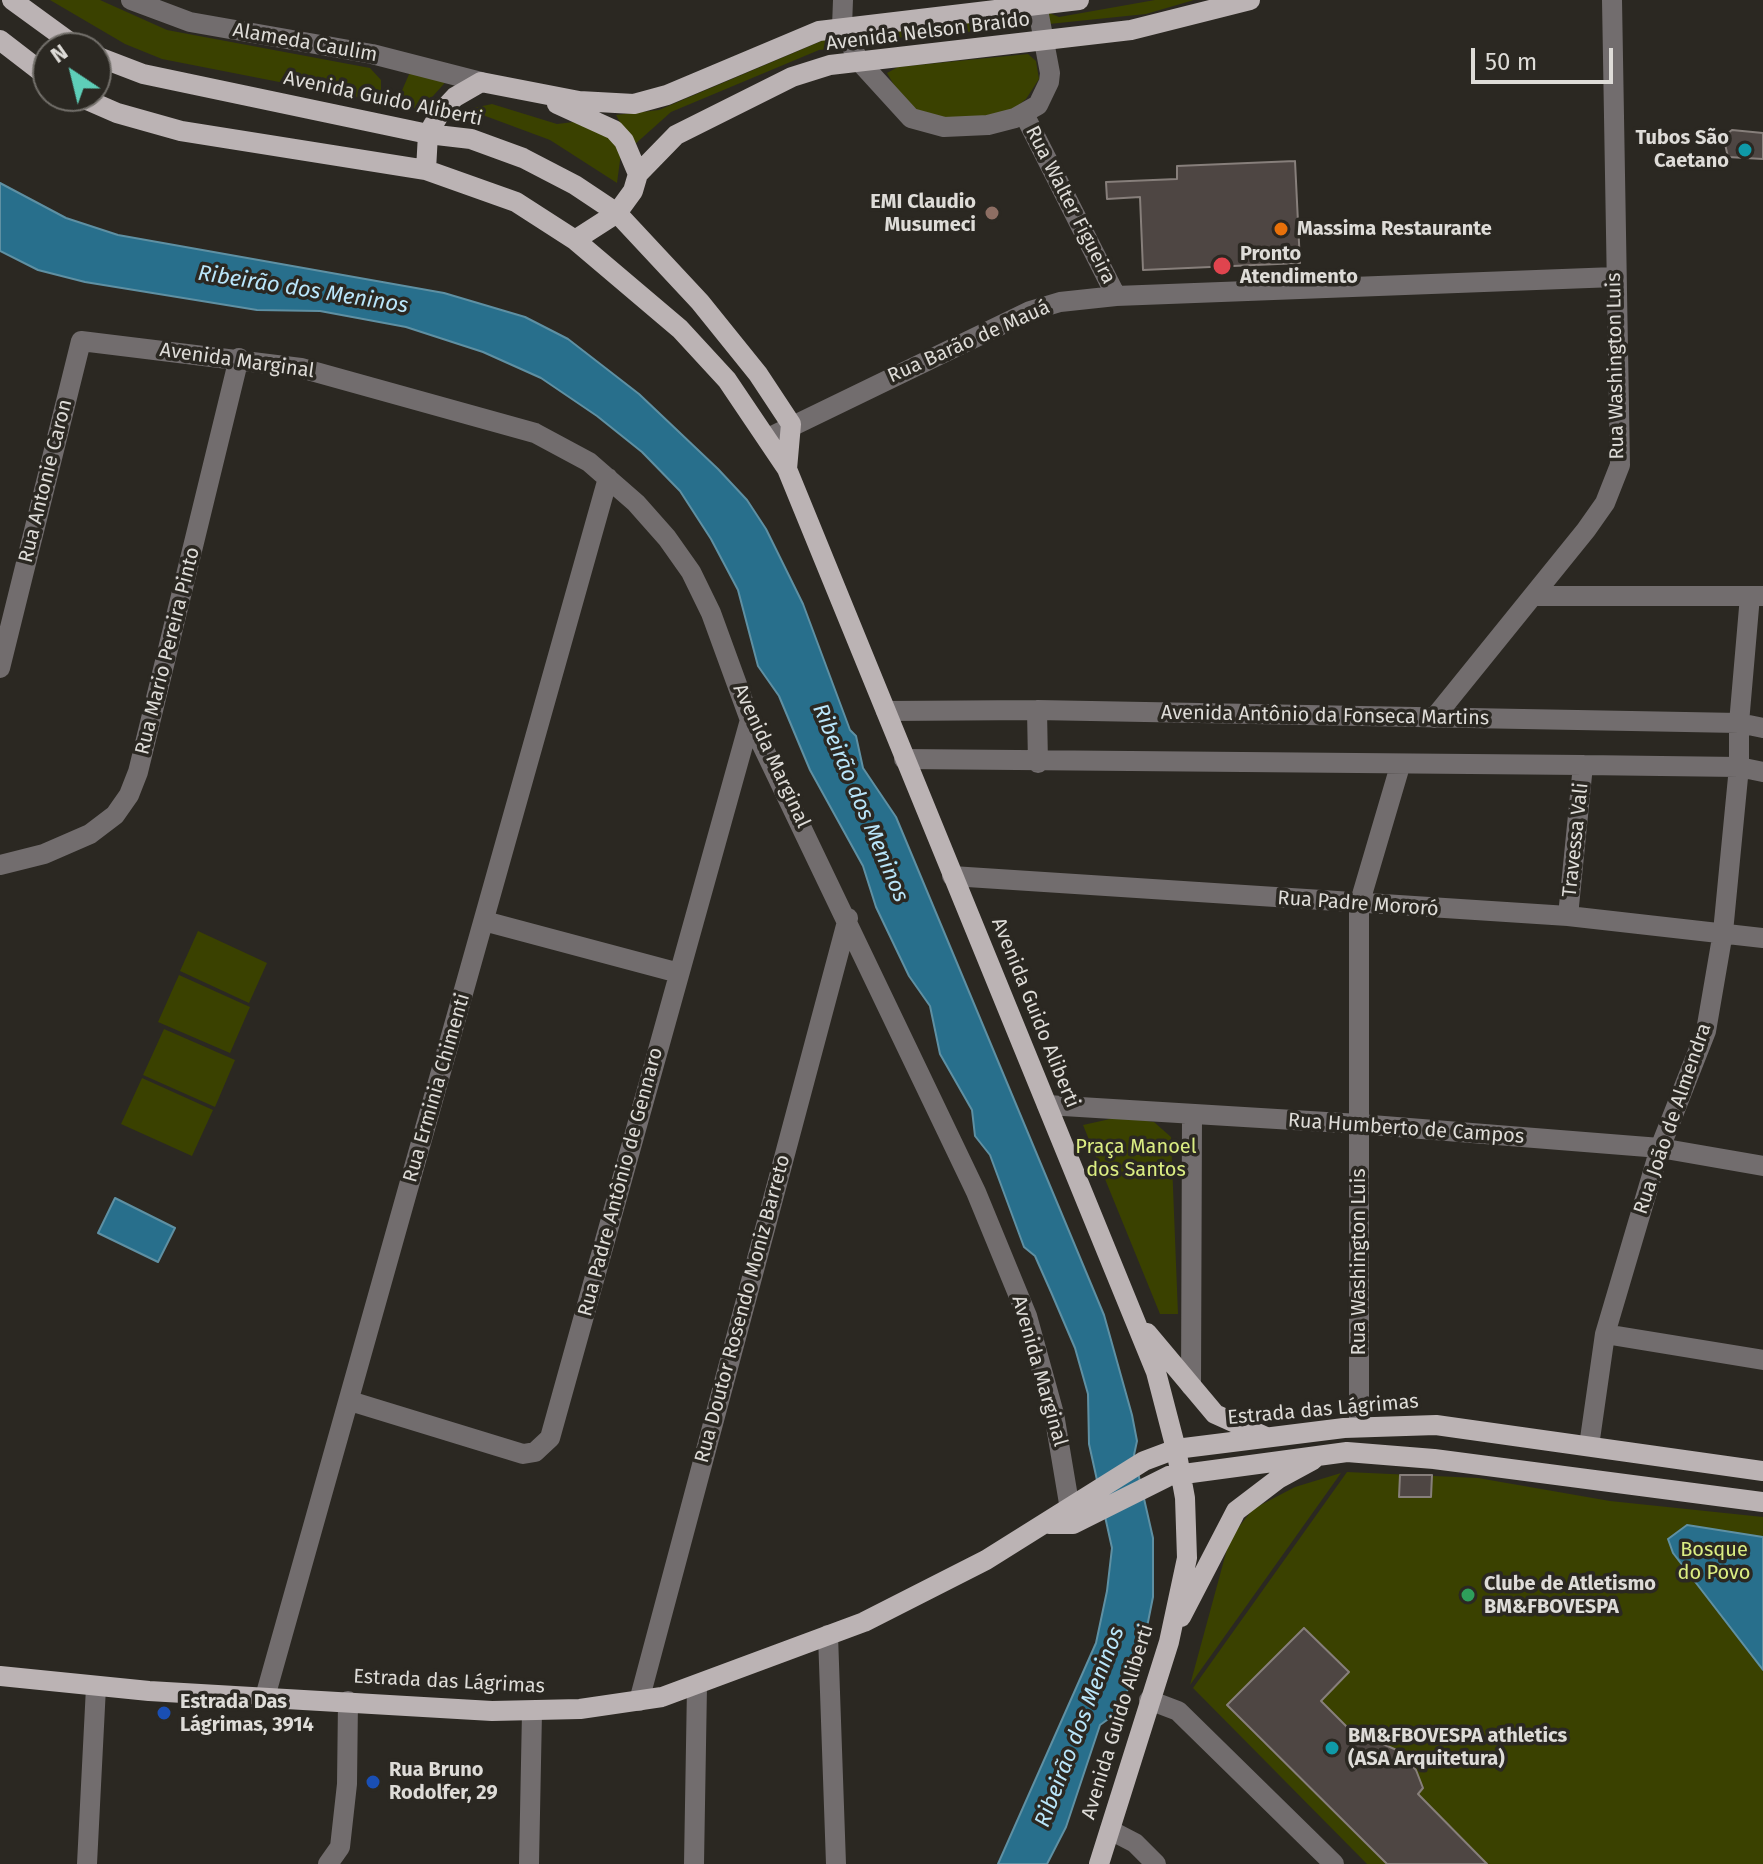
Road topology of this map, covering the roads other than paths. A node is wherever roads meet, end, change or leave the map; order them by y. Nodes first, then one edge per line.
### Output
1 (12, 0) edge
2 (131, 0) edge
3 (843, 0) edge
4 (1079, 0) edge
5 (1250, 0) edge
6 (1612, 0) edge
7 (1033, 3) edge
8 (842, 27) junction
9 (53, 32) edge
10 (0, 40) edge
11 (1045, 42) junction
12 (859, 61) junction
13 (112, 62) edge
14 (32, 65) edge
15 (481, 82) junction
16 (539, 95) junction
17 (112, 111) edge
18 (1024, 114) junction
19 (428, 134) junction
20 (426, 170) junction
21 (638, 174) junction
22 (617, 213) junction
23 (575, 240) junction
24 (1615, 277) junction
25 (1116, 296) junction
26 (81, 341) joint
27 (239, 358) junction
28 (791, 424) junction
29 (768, 438) junction
30 (787, 469) junction
31 (608, 478) junction
32 (1535, 596) junction
33 (1756, 596) edge
34 (0, 668) edge
35 (1037, 710) junction
36 (886, 711) junction
37 (1434, 718) junction
38 (750, 720) junction
39 (1739, 723) junction
40 (1763, 728) edge
41 (904, 759) junction
42 (1038, 763) junction
43 (1583, 765) junction
44 (1400, 766) junction
45 (1739, 767) junction
46 (1763, 772) edge
47 (0, 865) edge
48 (952, 876) junction
49 (1359, 905) junction
50 (1568, 916) junction
51 (848, 918) junction
52 (484, 921) junction
53 (1723, 932) junction
54 (1763, 938) edge
55 (679, 973) junction
56 (1047, 1105) junction
57 (1192, 1115) junction
58 (1359, 1124) junction
59 (1660, 1148) junction
60 (1763, 1166) edge
61 (1132, 1314) junction
62 (1605, 1334) junction
63 (1763, 1360) edge
64 (1191, 1386) junction
65 (350, 1401) junction
66 (1359, 1427) junction
67 (1268, 1438) junction
68 (1589, 1446) junction
69 (1176, 1449) junction
70 (1326, 1454) junction
71 (1763, 1471) edge
72 (1181, 1474) junction
73 (1763, 1502) edge
74 (1078, 1511) junction
75 (828, 1635) junction
76 (1169, 1642) junction
77 (0, 1676) edge
78 (697, 1686) junction
79 (96, 1687) junction
80 (265, 1697) junction
81 (1149, 1700) junction
82 (348, 1701) junction
83 (639, 1701) junction
84 (532, 1712) junction
85 (1110, 1830) junction
86 (338, 1858) edge
87 (87, 1864) edge
88 (529, 1864) edge
89 (694, 1864) edge
90 (836, 1864) edge
91 (1099, 1864) edge
92 (1156, 1864) edge
93 (1334, 1864) edge

1 - 9 main road
2 - 15 street, Alameda Caulim
3 - 8 street
4 - 7 main road, Avenida Nelson Braido
5 - 11 main road, Avenida Nelson Braido
6 - 24 street, Rua Washington Luis
7 - 8 main road, Avenida Nelson Braido
7 - 11 street
8 - 12 street
8 - 16 main road, Avenida Nelson Braido
10 - 14 main road
11 - 12 main road, Avenida Nelson Braido
11 - 18 street
12 - 18 street
12 - 21 main road, Avenida Nelson Braido
13 - 19 main road, Avenida Guido Aliberti
15 - 16 main road, Avenida Nelson Braido
15 - 19 main road
16 - 21 main road
17 - 20 main road, Avenida Guido Aliberti
18 - 25 street, Rua Walter Figueira
19 - 20 main road
19 - 22 main road, Avenida Guido Aliberti
20 - 23 main road, Avenida Guido Aliberti
21 - 22 main road, Avenida Nelson Braido
22 - 23 main road, Avenida Nelson Braido
22 - 28 main road, Avenida Guido Aliberti
23 - 29 main road, Avenida Guido Aliberti
24 - 25 street, Rua Barão de Mauá
24 - 32 street, Rua Washington Luis
25 - 28 street, Rua Barão de Mauá
26 - 27 street, Avenida Marginal
26 - 34 street, Rua Antonie Caron
27 - 31 street, Avenida Marginal
27 - 47 street, Rua Mario Pereira Pinto
28 - 29 street, Rua Barão de Mauá
28 - 30 main road, Avenida Guido Aliberti
29 - 30 main road, Avenida Guido Aliberti
30 - 36 main road, Avenida Guido Aliberti
31 - 38 street, Avenida Marginal
31 - 52 street, Rua Erminia Chimenti
32 - 33 street
32 - 37 street, Rua Washington Luis
33 - 39 street, Rua João de Almendra
35 - 36 street, Avenida Antônio da Fonseca Martins
35 - 37 street, Avenida Antônio da Fonseca Martins
35 - 42 street
36 - 41 main road, Avenida Guido Aliberti
37 - 39 street, Avenida Antônio da Fonseca Martins
38 - 51 street, Avenida Marginal
38 - 55 street, Rua Padre Antônio de Gennaro
39 - 40 street, Avenida Antônio da Fonseca Martins
39 - 45 street, Rua João de Almendra
41 - 42 street
41 - 48 main road, Avenida Guido Aliberti
42 - 44 street
43 - 44 street
43 - 45 street
43 - 50 street, Travessa Vali
44 - 49 street, Rua Washington Luis
45 - 46 street
45 - 53 street, Rua João de Almendra
48 - 49 street, Rua Padre Mororó
48 - 56 main road, Avenida Guido Aliberti
49 - 50 street, Rua Padre Mororó
49 - 58 street, Rua Washington Luis
50 - 53 street, Rua Padre Mororó
51 - 74 street, Avenida Marginal
51 - 83 street, Rua Doutor Rosendo Moniz Barreto
52 - 55 street
52 - 65 street, Rua Erminia Chimenti
53 - 54 street, Rua Padre Mororó
53 - 59 street, Rua João de Almendra
55 - 65 street, Rua Padre Antônio de Gennaro
56 - 57 street, Rua Humberto de Campos
56 - 61 main road, Avenida Guido Aliberti
57 - 58 street, Rua Humberto de Campos
57 - 64 street
58 - 59 street, Rua Humberto de Campos
58 - 66 street, Rua Washington Luis
59 - 60 street, Rua Humberto de Campos
59 - 62 street, Rua João de Almendra
61 - 64 main road
61 - 69 main road, Avenida Guido Aliberti
62 - 63 street
62 - 68 street, Rua João de Almendra
64 - 67 main road
65 - 80 street, Rua Erminia Chimenti
66 - 67 main road, Estrada das Lágrimas
66 - 68 main road, Estrada das Lágrimas
67 - 69 main road, Estrada das Lágrimas
68 - 71 main road, Estrada das Lágrimas
69 - 72 main road, Avenida Guido Aliberti
69 - 74 main road, Estrada das Lágrimas
70 - 72 main road, Estrada das Lágrimas
70 - 73 main road, Estrada das Lágrimas
70 - 76 main road
72 - 74 main road, Estrada das Lágrimas
72 - 76 main road, Avenida Guido Aliberti
74 - 75 main road, Estrada das Lágrimas
75 - 78 main road, Estrada das Lágrimas
75 - 90 street
76 - 81 main road, Avenida Guido Aliberti
77 - 79 main road, Estrada das Lágrimas
78 - 83 main road, Estrada das Lágrimas
78 - 89 street
79 - 80 main road, Estrada das Lágrimas
79 - 87 street
80 - 82 main road, Estrada das Lágrimas
81 - 85 main road, Avenida Guido Aliberti
81 - 93 street
82 - 84 main road, Estrada das Lágrimas
82 - 86 street
83 - 84 main road, Estrada das Lágrimas
84 - 88 street
85 - 91 main road, Avenida Guido Aliberti
85 - 92 street

